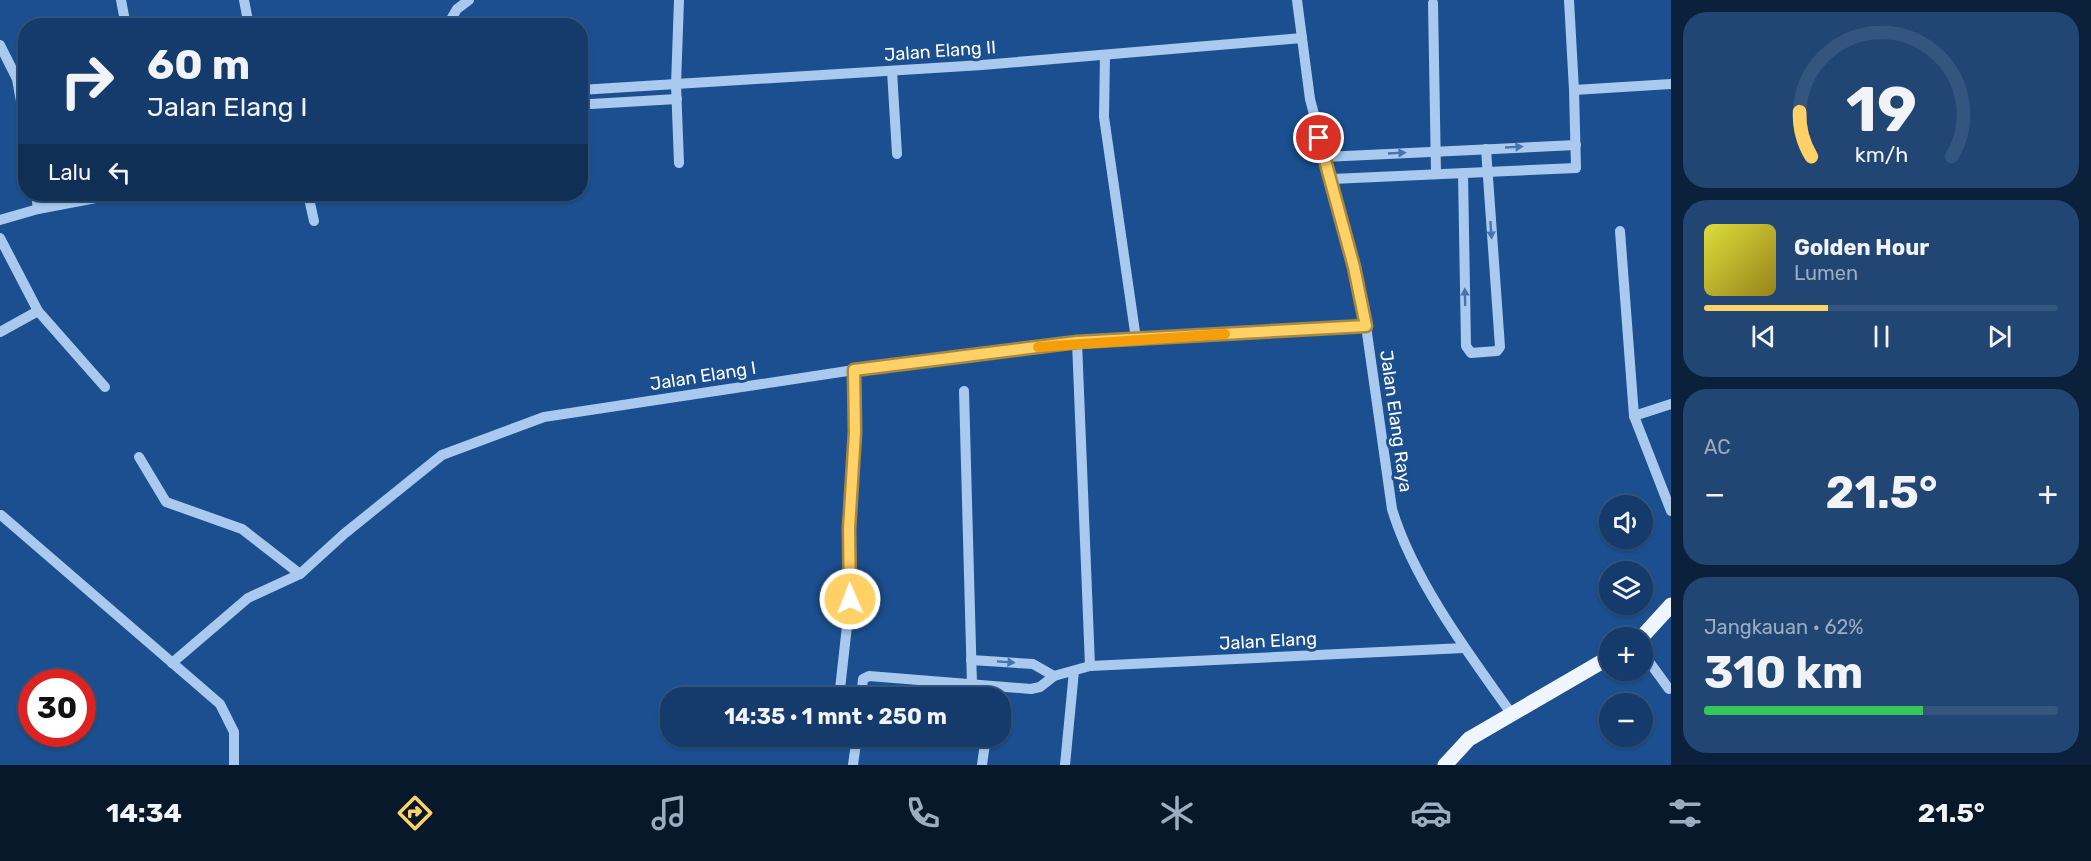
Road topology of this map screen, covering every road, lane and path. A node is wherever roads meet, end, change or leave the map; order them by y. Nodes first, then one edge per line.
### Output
1 (121, 0) edge
2 (244, 0) edge
3 (469, 0) edge
4 (679, 0) edge
5 (1297, 0) edge
6 (1569, 0) edge
7 (1433, 3) dead end
8 (124, 18) edge
9 (247, 18) edge
10 (452, 18) edge
11 (1302, 38) junction
12 (0, 45) edge
13 (1105, 55) junction
14 (892, 72) junction
15 (1671, 84) edge
16 (18, 85) edge
17 (676, 85) junction
18 (588, 90) edge
19 (1574, 90) junction
20 (677, 99) junction
21 (591, 104) dead end
22 (1575, 145) junction
23 (1486, 149) junction
24 (1435, 151) junction
25 (897, 154) dead end
26 (1324, 157) junction
27 (679, 163) dead end
28 (1487, 172) junction
29 (1436, 173) junction
30 (1463, 173) junction
31 (1332, 179) junction
32 (37, 201) edge
33 (80, 201) edge
34 (310, 201) edge
35 (38, 209) junction
36 (0, 220) edge
37 (314, 221) dead end
38 (1620, 231) dead end
39 (0, 238) edge
40 (38, 311) junction
41 (1366, 326) junction
42 (0, 332) edge
43 (1136, 339) junction
44 (1077, 342) junction
45 (854, 370) junction
46 (105, 387) dead end
47 (964, 391) dead end
48 (1671, 404) edge
49 (1634, 416) junction
50 (139, 457) dead end
51 (1671, 511) edge
52 (1, 515) edge
53 (300, 574) junction
54 (1671, 605) edge
55 (1651, 627) edge
56 (1464, 648) junction
57 (970, 660) junction
58 (172, 663) junction
59 (1599, 663) edge
60 (1090, 666) junction
61 (1653, 666) edge
62 (1074, 671) junction
63 (1054, 676) junction
64 (972, 685) junction
65 (840, 687) edge
66 (862, 687) edge
67 (978, 687) edge
68 (1669, 689) dead end
69 (1011, 691) edge
70 (1511, 713) junction
71 (855, 747) edge
72 (984, 747) edge
73 (234, 765) edge
74 (853, 765) edge
75 (982, 765) edge
76 (1065, 765) edge
77 (1445, 765) edge

1 - 8 street
2 - 9 street
3 - 10 street
4 - 17 street
5 - 11 street, Jalan Elang Raya
6 - 19 street
7 - 24 street
11 - 13 street, Jalan Elang II
11 - 26 street, Jalan Elang Raya
12 - 16 street
13 - 14 street, Jalan Elang II
13 - 43 street
14 - 17 street, Jalan Elang II
14 - 25 street
15 - 19 street
17 - 18 street, Jalan Elang II
17 - 20 street
19 - 22 street
20 - 21 street
20 - 27 street
23 -> 22 street
22 - 28 street
23 - 24 street
23 - 28 street
26 -> 24 street
24 - 29 street
26 - 31 street, Jalan Elang Raya
28 - 30 street
28 -> 30 street
29 - 30 street
29 - 31 street
31 - 41 street, Jalan Elang Raya
32 - 35 street
33 - 35 street
34 - 37 street
35 - 36 street
38 - 49 street
39 - 40 street
40 - 42 street
40 - 46 street
41 - 43 street, Jalan Elang I
41 - 56 street, Jalan Elang Raya
43 - 44 street, Jalan Elang I
44 - 45 street, Jalan Elang I
44 - 60 street
45 - 53 street, Jalan Elang I
45 - 65 street
47 - 57 street
48 - 49 street
49 - 51 street
50 - 53 street
52 - 58 street
53 - 58 street, Jalan Elang I
54 - 55 main road
56 - 60 street, Jalan Elang
56 - 70 street, Jalan Elang Raya
57 -> 63 street
57 - 64 street
58 - 73 street
59 - 70 main road
60 - 62 street, Jalan Elang
61 - 68 street
62 - 63 street, Jalan Elang
62 - 76 street
63 - 69 street, Jalan Elang
64 - 66 street, Jalan Elang
64 - 67 street, Jalan Elang
70 - 77 main road
71 - 74 street
72 - 75 street

